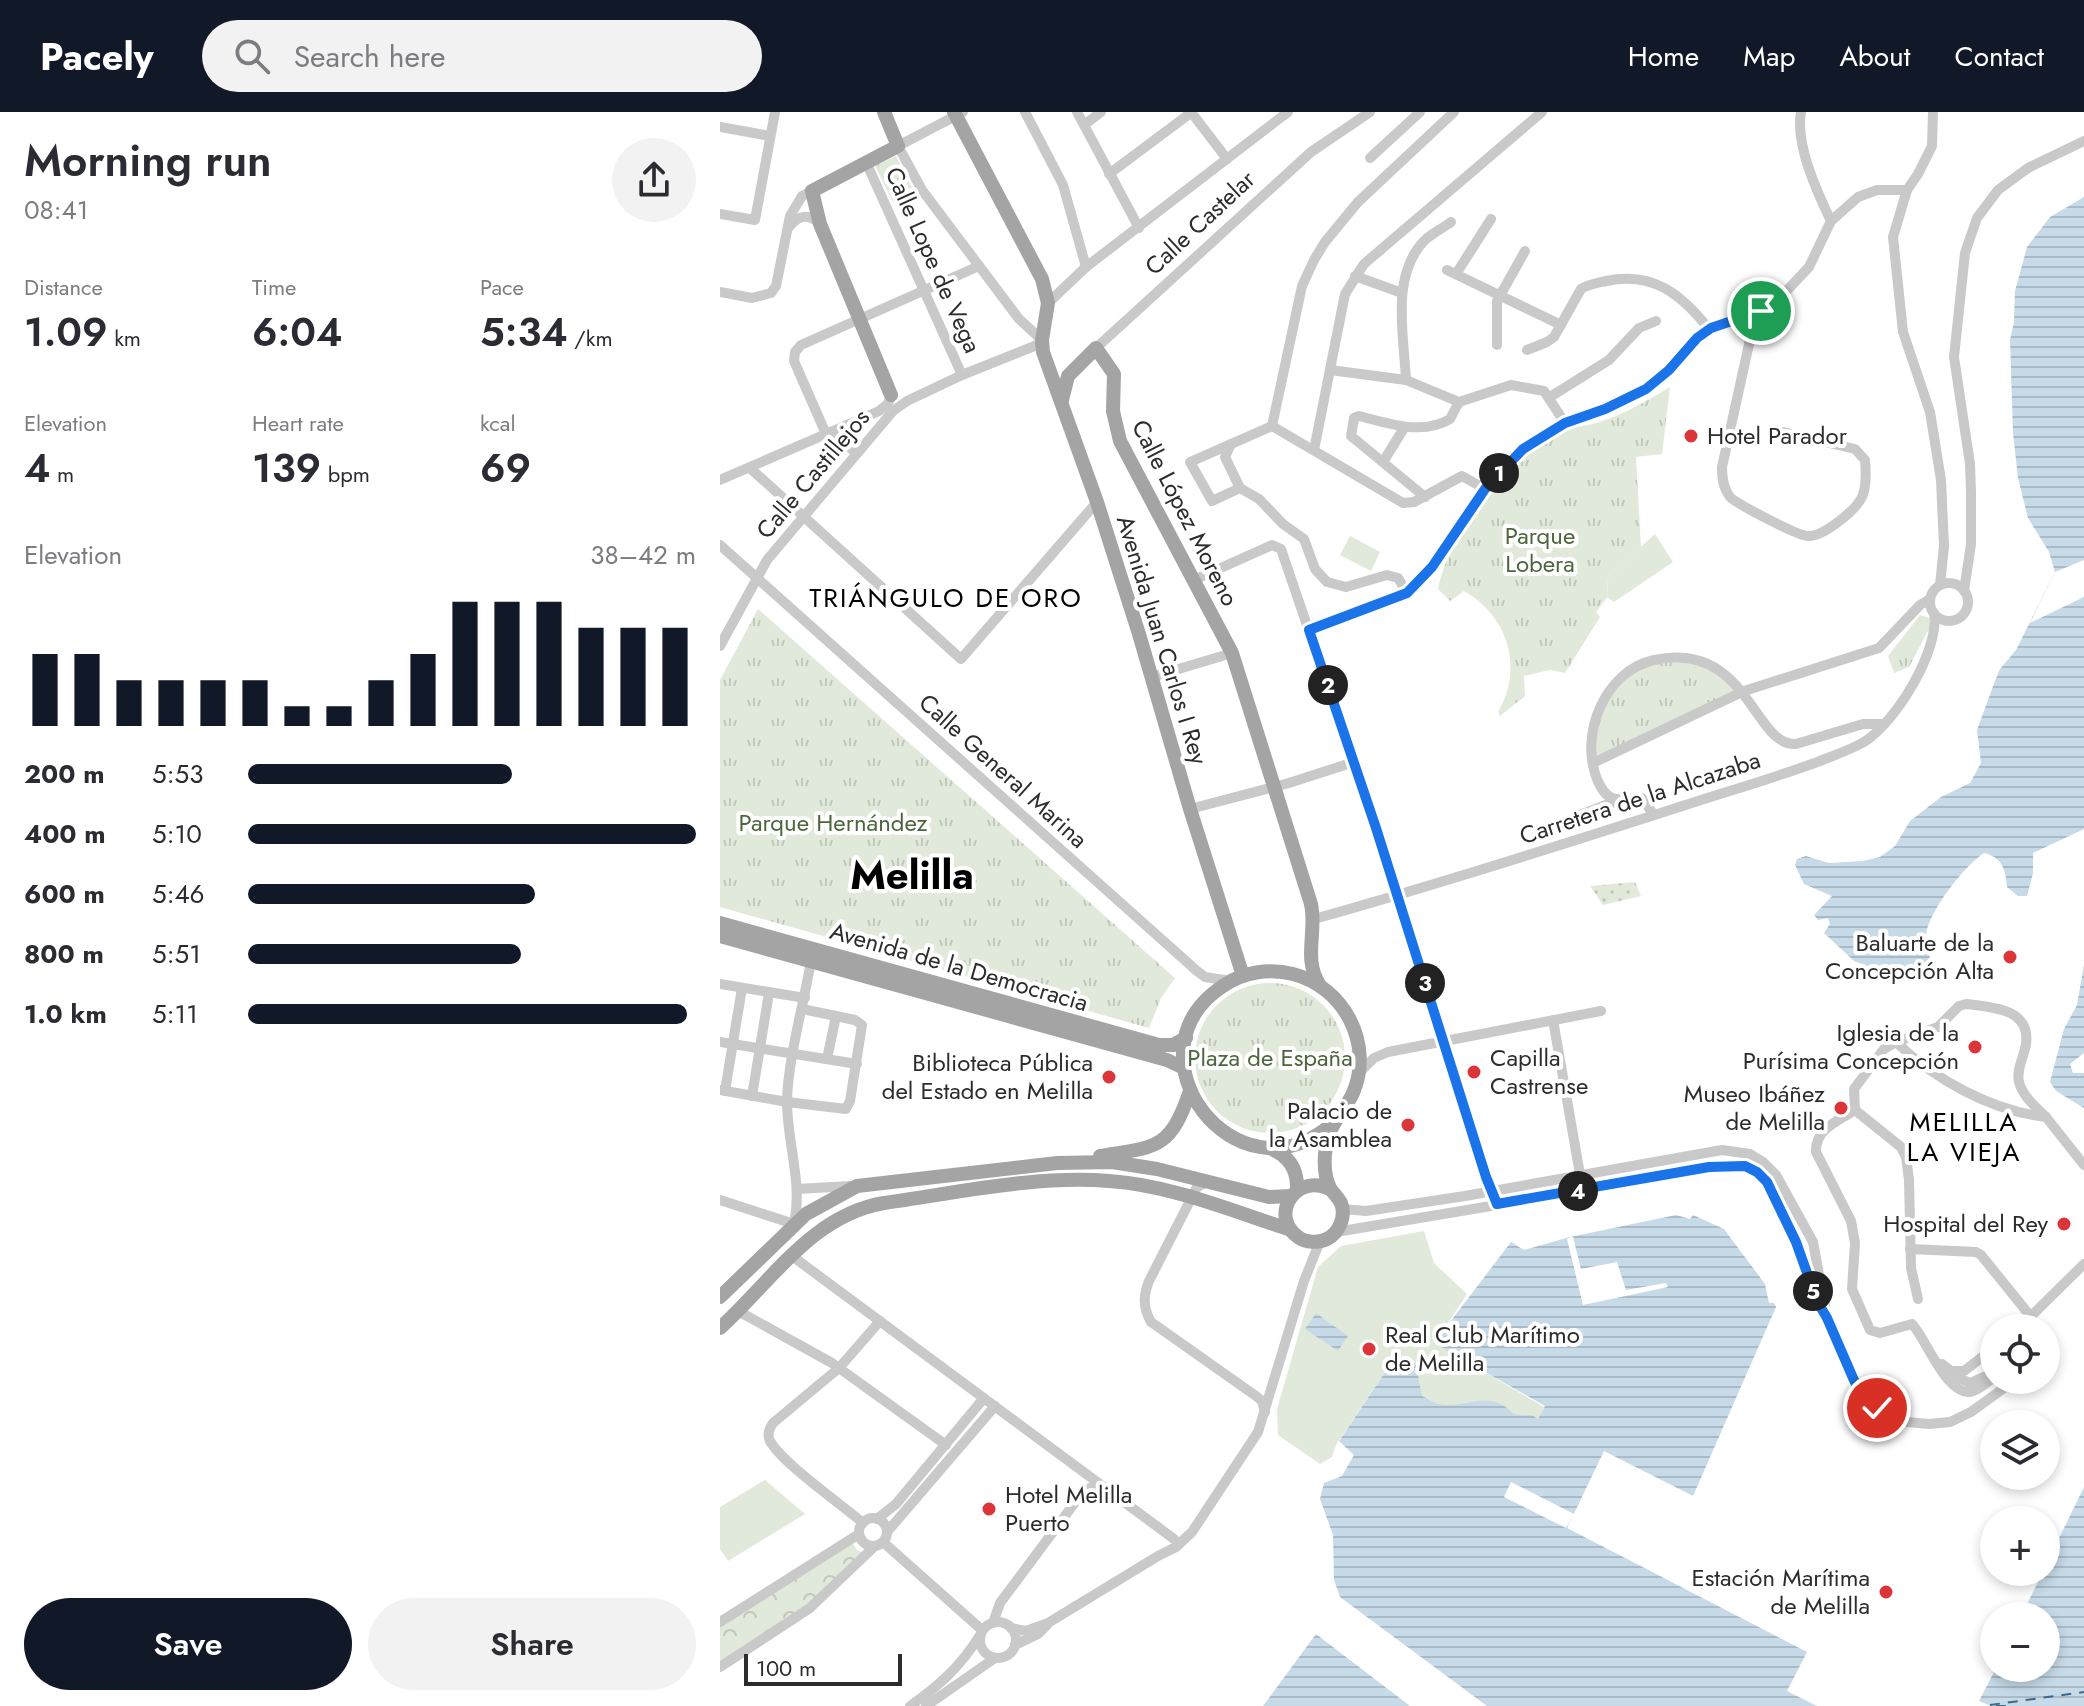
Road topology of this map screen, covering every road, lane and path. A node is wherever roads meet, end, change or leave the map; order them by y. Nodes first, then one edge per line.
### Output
1 (775, 112) edge
2 (884, 112) edge
3 (1025, 112) edge
4 (1077, 112) edge
5 (1101, 112) edge
6 (1191, 112) edge
7 (1288, 112) edge
8 (1370, 112) edge
9 (1420, 112) edge
10 (1454, 112) edge
11 (1542, 112) edge
12 (1801, 112) edge
13 (1933, 112) edge
14 (957, 113) edge
15 (1084, 125) junction
16 (720, 127) edge
17 (770, 136) junction
18 (2084, 141) edge
19 (898, 146) junction
20 (1370, 158) dead end
21 (1227, 159) junction
22 (866, 162) junction
23 (1109, 174) junction
24 (1907, 190) junction
25 (812, 191) junction
26 (720, 214) edge
27 (1491, 219) dead end
28 (1831, 221) junction
29 (1451, 222) dead end
30 (820, 224) junction
31 (789, 227) junction
32 (1139, 228) junction
33 (1525, 251) dead end
34 (979, 266) junction
35 (1086, 267) junction
36 (1355, 276) junction
37 (924, 290) junction
38 (720, 292) edge
39 (1402, 293) junction
40 (1500, 295) junction
41 (1048, 303) junction
42 (1752, 317) junction
43 (860, 319) junction
44 (1656, 321) dead end
45 (1561, 325) junction
46 (1709, 329) junction
47 (1042, 341) junction
48 (1497, 345) dead end
49 (1096, 348) junction
50 (1527, 350) dead end
51 (1049, 370) junction
52 (1330, 370) junction
53 (962, 375) junction
54 (1068, 376) junction
55 (1406, 380) junction
56 (891, 395) joint
57 (1550, 397) junction
58 (1459, 402) junction
59 (1062, 405) junction
60 (1565, 423) junction
61 (1272, 426) junction
62 (1404, 428) junction
63 (1783, 432) dead end
64 (829, 433) junction
65 (1231, 444) junction
66 (1314, 450) junction
67 (856, 453) junction
68 (1383, 462) junction
69 (750, 468) junction
70 (720, 480) edge
71 (1240, 488) junction
72 (1485, 489) junction
73 (1425, 497) junction
74 (1097, 502) junction
75 (803, 516) junction
76 (720, 545) edge
77 (755, 577) junction
78 (1194, 580) junction
79 (1953, 586) junction
80 (1407, 593) junction
81 (1930, 599) junction
82 (1934, 613) junction
83 (1953, 620) junction
84 (1309, 630) junction
85 (723, 633) edge
86 (720, 646) edge
87 (1929, 647) junction
88 (1232, 653) junction
89 (1152, 677) junction
90 (1744, 691) junction
91 (1884, 724) junction
92 (1354, 762) junction
93 (1593, 763) junction
94 (1274, 787) junction
95 (1620, 800) junction
96 (1190, 809) junction
97 (1580, 815) dead end
98 (1654, 815) junction
99 (1397, 895) junction
100 (1314, 919) junction
101 (720, 923) edge
102 (720, 936) edge
103 (812, 955) junction
104 (1237, 978) junction
105 (720, 984) edge
106 (1320, 986) junction
107 (742, 988) junction
108 (769, 993) junction
109 (804, 1004) junction
110 (1004, 1008) junction
111 (1601, 1011) dead end
112 (836, 1016) junction
113 (1553, 1020) junction
114 (1186, 1038) junction
115 (1358, 1041) junction
116 (720, 1042) edge
117 (1444, 1042) junction
118 (1896, 1042) junction
119 (733, 1043) junction
120 (760, 1048) junction
121 (1388, 1052) junction
122 (794, 1054) junction
123 (827, 1059) junction
124 (857, 1064) junction
125 (1184, 1068) junction
126 (1358, 1073) junction
127 (723, 1090) edge
128 (1190, 1091) junction
129 (752, 1096) junction
130 (787, 1102) junction
131 (1855, 1110) junction
132 (2046, 1117) junction
133 (1332, 1124) junction
134 (1268, 1147) junction
135 (1057, 1163) junction
136 (2084, 1165) edge
137 (957, 1175) junction
138 (1580, 1176) junction
139 (1207, 1182) junction
140 (857, 1186) junction
141 (797, 1189) junction
142 (1331, 1190) junction
143 (1583, 1190) junction
144 (1493, 1192) junction
145 (958, 1193) junction
146 (1294, 1193) junction
147 (1193, 1199) junction
148 (720, 1200) edge
149 (1497, 1204) junction
150 (1343, 1209) junction
151 (794, 1224) junction
152 (1291, 1230) junction
153 (1336, 1232) junction
154 (1812, 1238) junction
155 (1320, 1241) junction
156 (1797, 1244) junction
157 (1910, 1249) junction
158 (792, 1256) junction
159 (2082, 1266) edge
160 (720, 1298) edge
161 (1918, 1299) dead end
162 (743, 1307) junction
163 (2029, 1314) edge
164 (2036, 1314) edge
165 (1827, 1318) junction
166 (880, 1321) junction
167 (1915, 1326) junction
168 (720, 1328) edge
169 (1980, 1359) edge
170 (839, 1368) junction
171 (1853, 1378) junction
172 (1980, 1381) edge
173 (1965, 1386) junction
174 (1980, 1387) edge
175 (1987, 1394) edge
176 (1995, 1394) edge
177 (984, 1398) junction
178 (995, 1406) junction
179 (1265, 1414) junction
180 (946, 1445) junction
181 (1078, 1468) junction
182 (1103, 1486) junction
183 (1082, 1493) junction
184 (877, 1519) junction
185 (859, 1524) junction
186 (1195, 1524) junction
187 (1174, 1539) junction
188 (882, 1540) junction
189 (1158, 1556) junction
190 (720, 1622) edge
191 (993, 1623) junction
192 (1048, 1623) junction
193 (1011, 1628) junction
194 (981, 1632) junction
195 (1015, 1645) junction
196 (995, 1658) junction
197 (720, 1667) edge
198 (910, 1706) edge
199 (926, 1706) edge

1 - 17 street
2 - 19 main road
3 - 35 street
4 - 15 street
5 - 15 street
6 - 21 street
6 - 23 street
7 - 21 street
8 - 49 street, Calle Castelar
9 - 20 street
10 - 61 street
11 - 36 street
12 - 28 street
13 - 24 street
14 - 19 street
14 - 41 main road
15 - 23 street
16 - 17 street
17 - 26 street
18 - 79 street
19 - 22 main road
19 - 34 street
21 - 32 street
22 - 25 main road
22 - 37 street, Calle Lope de Vega
23 - 32 street
24 - 28 street
24 - 79 street
25 - 30 main road
25 - 31 street
27 - 40 street
28 - 42 street
29 - 39 street
30 - 31 street
30 - 43 main road
31 - 38 street
32 - 35 street
33 - 40 street
34 - 37 street
34 - 47 street
35 - 41 street
36 - 39 street
36 - 52 street
37 - 43 street
37 - 53 street, Calle Lope de Vega
39 - 55 street
40 - 45 street
40 - 48 street
41 - 47 main road
42 - 46 street
42 - 63 street
43 - 56 main road
43 - 64 street
44 - 57 street
45 - 46 street
45 - 50 street
46 - 60 street
47 - 51 main road, Avenida Juan Carlos I Rey
47 - 53 street, Calle Castillejos
49 - 54 main road, Calle Castelar
49 - 78 main road, Calle López Moreno
51 - 54 main road
51 - 59 main road, Avenida Juan Carlos I Rey
52 - 55 street
52 - 66 street
53 - 67 street, Calle Castillejos
54 - 59 main road
55 - 58 street
56 - 64 street
57 - 58 street
57 - 60 street
58 - 62 street
59 - 74 main road, Avenida Juan Carlos I Rey
60 - 72 street
61 - 65 street
61 - 66 street
62 - 68 street
62 - 68 street
64 - 67 street
64 - 69 street
65 - 71 street
65 - 71 street
66 - 73 street
67 - 75 street, Calle Castillejos
68 - 73 street
69 - 70 street
69 - 75 street
71 - 80 street
72 - 73 street
72 - 80 street
74 - 75 street
74 - 89 main road, Avenida Juan Carlos I Rey
75 - 77 street, Calle Castillejos
76 - 77 street, Calle General Marina
77 - 85 street, Calle Castillejos
77 - 104 street, Calle General Marina
78 - 84 street
78 - 88 main road, Calle López Moreno
79 - 81 street
79 - 83 street
80 - 84 street
81 - 82 street
81 - 90 street
82 - 83 street
82 - 87 street, Carretera de la Alcazaba
83 - 87 street, Carretera de la Alcazaba
84 - 92 street
85 - 86 street, Calle Castillejos
87 - 91 street, Carretera de la Alcazaba
88 - 89 street
88 - 94 main road, Calle López Moreno
89 - 96 main road, Avenida Juan Carlos I Rey
90 - 91 street
90 - 93 street
90 - 93 street
91 - 98 street, Carretera de la Alcazaba
92 - 94 street
92 - 99 street
93 - 95 street
94 - 96 street
94 - 100 main road, Calle López Moreno
95 - 97 street
95 - 98 street
96 - 104 main road, Avenida Juan Carlos I Rey
98 - 99 street, Carretera de la Alcazaba
99 - 100 street, Carretera de la Alcazaba
99 - 117 street
100 - 106 main road
101 - 103 main road, Avenida de la Democracia
102 - 103 main road, Avenida de la Democracia
103 - 109 street
103 - 110 main road, Avenida de la Democracia
104 - 106 main road
104 - 114 main road
105 - 107 street
106 - 115 main road
107 - 108 street
107 - 119 street
108 - 109 street
108 - 120 street
109 - 112 street
109 - 122 street
110 - 114 main road, Avenida de la Democracia
110 - 125 main road, Avenida de la Democracia
111 - 113 street
112 - 123 street
112 - 124 street
113 - 117 street
113 - 138 street
114 - 125 main road
115 - 121 street
115 - 126 main road
116 - 119 street
117 - 121 street
117 - 144 street
118 - 131 street
118 - 132 street
118 - 132 street
119 - 120 street
119 - 127 street
120 - 122 street
120 - 129 street
121 - 126 street
122 - 123 street
122 - 130 street
123 - 124 street
124 - 130 street
125 - 128 main road
126 - 133 main road
127 - 129 street
128 - 134 main road
128 - 135 main road
129 - 130 street
130 - 141 street
131 - 157 street
131 - 167 street
132 - 136 street
133 - 134 main road
133 - 142 main road
134 - 146 main road
135 - 137 main road
135 - 139 main road
137 - 140 main road
137 - 145 main road
138 - 143 street
138 - 144 street
138 - 154 street
139 - 146 main road
139 - 147 street
140 - 141 street
140 - 151 main road
141 - 151 street
142 - 146 main road
142 - 150 main road
143 - 149 street
143 - 156 street
144 - 149 street
144 - 150 street
145 - 147 main road
145 - 158 main road
146 - 152 main road
147 - 152 main road
147 - 179 street
148 - 151 street
149 - 153 street
150 - 153 main road
151 - 160 main road
151 - 162 main road
152 - 155 main road
153 - 155 main road
154 - 156 street
154 - 165 street
155 - 179 street
156 - 165 street
157 - 161 street
157 - 163 street
158 - 162 main road
158 - 166 street
159 - 164 street
160 - 162 main road
162 - 168 main road
162 - 170 street
165 - 171 street
166 - 170 street
166 - 177 street
167 - 169 street
167 - 173 street
170 - 180 street
170 - 185 street
171 - 175 street
171 - 176 street
172 - 173 street
173 - 174 street
177 - 178 street
177 - 180 street
178 - 181 street
178 - 188 street
179 - 186 street
180 - 184 street
181 - 182 street
181 - 183 street
182 - 183 street
182 - 187 street
183 - 191 street
184 - 185 street
184 - 188 street
185 - 188 street
185 - 190 street
186 - 187 street
186 - 189 street
187 - 189 street
188 - 194 street
188 - 197 street
189 - 192 street
191 - 193 street
191 - 194 street
192 - 193 street
192 - 195 street
193 - 195 street
194 - 196 street
194 - 198 street
195 - 196 street
196 - 199 street

